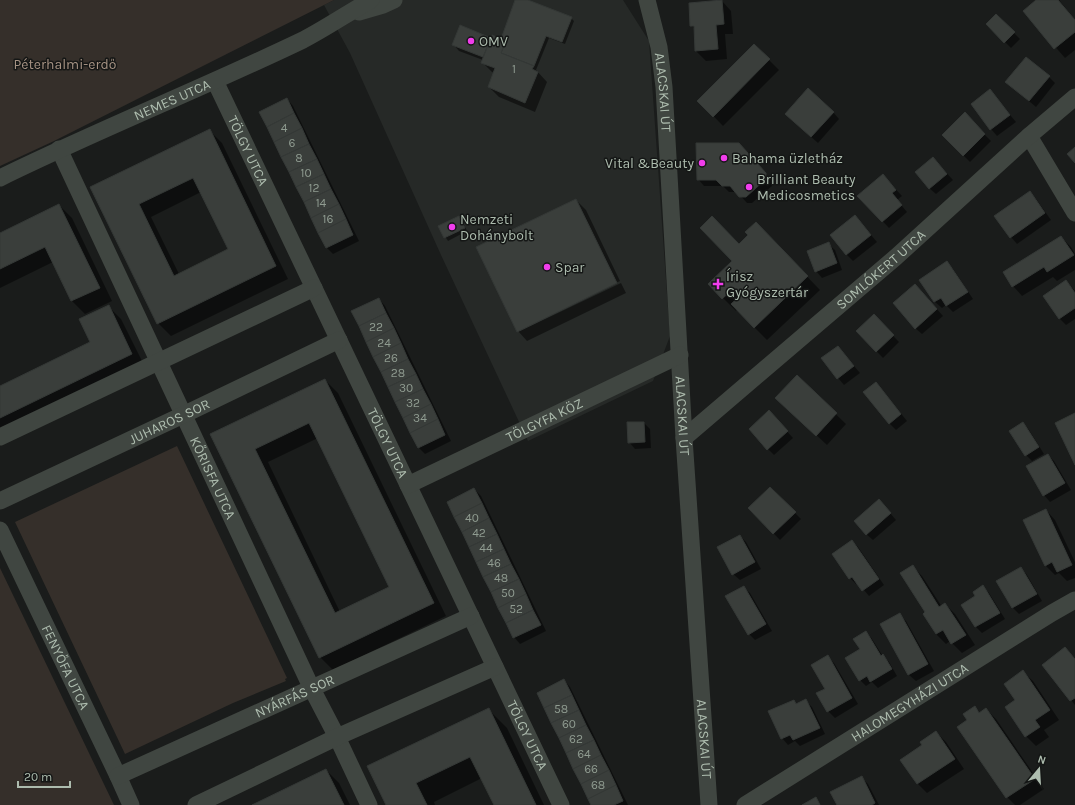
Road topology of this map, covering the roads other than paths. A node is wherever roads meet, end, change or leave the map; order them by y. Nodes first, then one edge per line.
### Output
1 (371, 0) edge
2 (394, 0) edge
3 (634, 0) edge
4 (646, 0) edge
5 (342, 17) junction
6 (654, 27) junction
7 (214, 81) junction
8 (1075, 97) edge
9 (1029, 136) junction
10 (59, 149) junction
11 (0, 178) edge
12 (1075, 213) edge
13 (314, 288) junction
14 (339, 340) junction
15 (680, 355) junction
16 (158, 362) junction
17 (183, 415) junction
18 (0, 437) edge
19 (684, 438) junction
20 (408, 485) junction
21 (0, 501) edge
22 (0, 530) edge
23 (1075, 600) edge
24 (471, 616) junction
25 (495, 667) junction
26 (312, 689) junction
27 (337, 737) junction
28 (118, 776) junction
29 (706, 804) edge
30 (130, 805) edge
31 (196, 805) edge
32 (369, 805) edge
33 (561, 805) edge
34 (745, 805) edge

1 - 5 street, NEMES UTCA
2 - 5 street, NEMES UTCA
3 - 6 street, ALACSKAI ÚT
4 - 6 street, ALACSKAI ÚT
5 - 7 street, NEMES UTCA
6 - 15 street, ALACSKAI ÚT
7 - 10 street, NEMES UTCA
7 - 13 street, TÖLGY UTCA
8 - 9 street, SOMLÓKERT UTCA
9 - 12 street
9 - 19 street, SOMLÓKERT UTCA
10 - 11 street, NEMES UTCA
10 - 16 street, KŐRISFA UTCA
13 - 14 street, TÖLGY UTCA
13 - 16 street
14 - 17 street, JUHAROS SOR
14 - 20 street, TÖLGY UTCA
15 - 19 street, ALACSKAI ÚT
15 - 20 street, TÖLGYFA KÖZ
16 - 17 street, KŐRISFA UTCA
16 - 18 street
17 - 21 street, JUHAROS SOR
17 - 26 street, KŐRISFA UTCA
19 - 29 street, ALACSKAI ÚT
20 - 24 street, TÖLGY UTCA
22 - 28 street, FENYŐFA UTCA
23 - 34 street, HALOMEGYHÁZI UTCA
24 - 25 street, TÖLGY UTCA
24 - 26 street, NYÁRFÁS SOR
25 - 27 street
25 - 33 street, TÖLGY UTCA
26 - 27 street, KŐRISFA UTCA
26 - 28 street, NYÁRFÁS SOR
27 - 31 street
27 - 32 street, KŐRISFA UTCA
28 - 30 street, FENYŐFA UTCA

